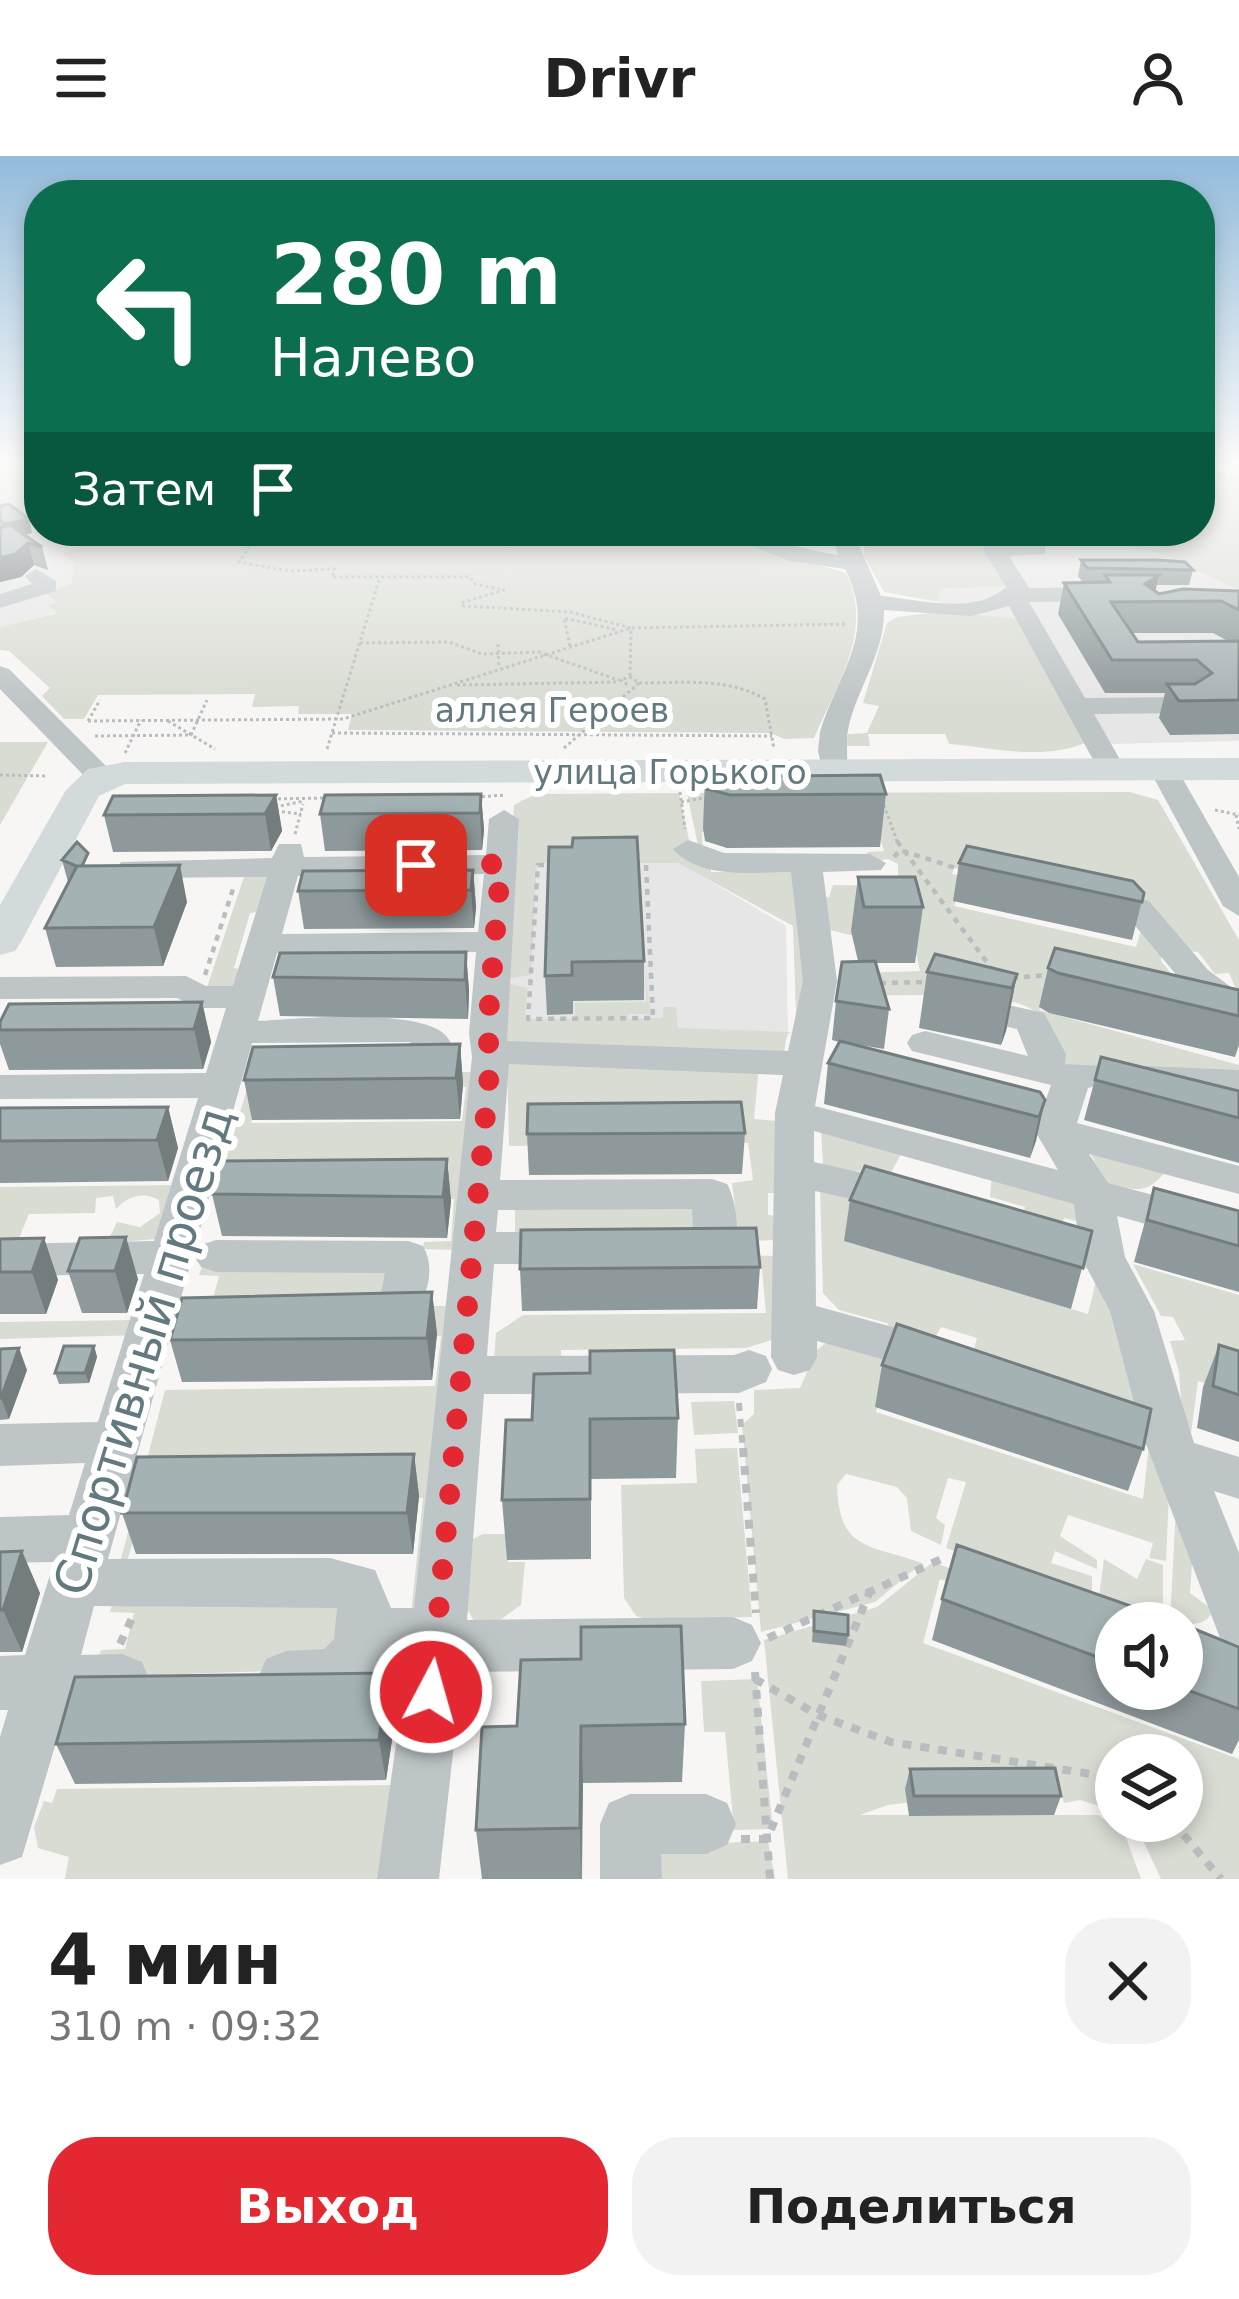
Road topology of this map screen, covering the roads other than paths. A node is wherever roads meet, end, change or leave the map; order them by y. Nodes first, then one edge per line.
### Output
1 (769, 546) edge
2 (847, 546) edge
3 (1036, 549) dead end
4 (853, 563) junction
5 (36, 576) dead end
6 (1014, 595) junction
7 (0, 601) edge
8 (872, 613) junction
9 (1057, 670) junction
10 (0, 674) edge
11 (14, 701) edge
12 (1186, 705) edge
13 (1077, 706) junction
14 (1163, 769) junction
15 (1239, 769) edge
16 (1112, 770) junction
17 (834, 771) junction
18 (101, 777) junction
19 (688, 849) road end
20 (885, 857) road end
21 (272, 862) junction
22 (806, 863) junction
23 (104, 869) edge
24 (1070, 893) edge
25 (12, 898) edge
26 (1239, 906) edge
27 (0, 942) edge
28 (494, 942) junction
29 (280, 944) dead end
30 (0, 988) edge
31 (939, 992) edge
32 (1174, 1000) edge
33 (1235, 1009) edge
34 (925, 1043) dead end
35 (490, 1054) junction
36 (432, 1058) junction
37 (842, 1058) edge
38 (802, 1059) junction
39 (389, 1069) edge
40 (273, 1070) edge
41 (219, 1074) junction
42 (1058, 1075) junction
43 (1239, 1082) edge
44 (0, 1087) edge
45 (794, 1112) junction
46 (1055, 1131) junction
47 (1170, 1162) junction
48 (794, 1172) junction
49 (1239, 1180) edge
50 (1093, 1194) junction
51 (478, 1196) junction
52 (943, 1208) edge
53 (1160, 1212) junction
54 (1239, 1234) edge
55 (1057, 1243) edge
56 (794, 1246) junction
57 (606, 1247) edge
58 (672, 1247) edge
59 (716, 1247) junction
60 (474, 1252) junction
61 (194, 1257) junction
62 (408, 1257) junction
63 (1102, 1258) junction
64 (0, 1260) edge
65 (331, 1318) edge
66 (749, 1370) dead end
67 (974, 1370) edge
68 (463, 1376) junction
69 (1156, 1438) junction
70 (116, 1442) junction
71 (0, 1445) edge
72 (1239, 1478) edge
73 (0, 1540) edge
74 (81, 1559) junction
75 (1229, 1622) edge
76 (362, 1634) junction
77 (437, 1640) junction
78 (744, 1661) road end
79 (245, 1679) edge
80 (174, 1680) edge
81 (22, 1682) edge
82 (4, 1806) edge
83 (706, 1824) dead end
84 (408, 1879) edge
85 (631, 1879) edge

1 - 4 street
2 - 4 street
3 - 6 street
4 - 8 street
5 - 7 street
6 - 8 street
6 - 9 street
6 - 9 street
8 - 17 street
9 - 13 street
10 - 11 street
11 - 18 street
12 - 13 street
13 - 16 street
14 - 15 main road, улица Горького
14 - 16 main road, улица Горького
14 - 26 street
16 - 17 main road, улица Горького
17 - 18 main road, улица Горького
18 - 25 main road
19 - 22 street
20 - 22 street
21 - 23 street
21 - 28 street
21 - 41 street, Спортивный проезд
22 - 38 street
24 - 33 street
25 - 27 main road
28 - 29 street
28 - 35 street
30 - 41 street
31 - 42 street
32 - 33 street
34 - 42 street
35 - 36 street
35 - 38 street
35 - 51 street
36 - 39 street
36 - 41 street
37 - 38 street
38 - 45 street
40 - 41 street
41 - 44 street
41 - 61 street, Спортивный проезд
42 - 43 street
42 - 46 street
45 - 48 street
45 - 50 street
46 - 47 street
46 - 50 street
47 - 49 street
47 - 53 street
48 - 52 street
48 - 56 street
50 - 53 street
50 - 63 street
51 - 59 street
51 - 60 street
53 - 54 street
55 - 63 street
56 - 59 street
56 - 67 street
57 - 60 street
58 - 59 street
60 - 62 street
60 - 68 street
61 - 62 street
61 - 64 street
61 - 70 street, Спортивный проезд
62 - 65 street
63 - 69 street
66 - 68 street
68 - 77 street
69 - 72 street
69 - 75 street
70 - 71 street
70 - 74 street, Спортивный проезд
73 - 74 street
74 - 76 street
74 - 81 street, Спортивный проезд
76 - 77 street
76 - 79 street
77 - 78 street
77 - 84 street
80 - 81 street
81 - 82 street, Спортивный проезд
83 - 85 street

